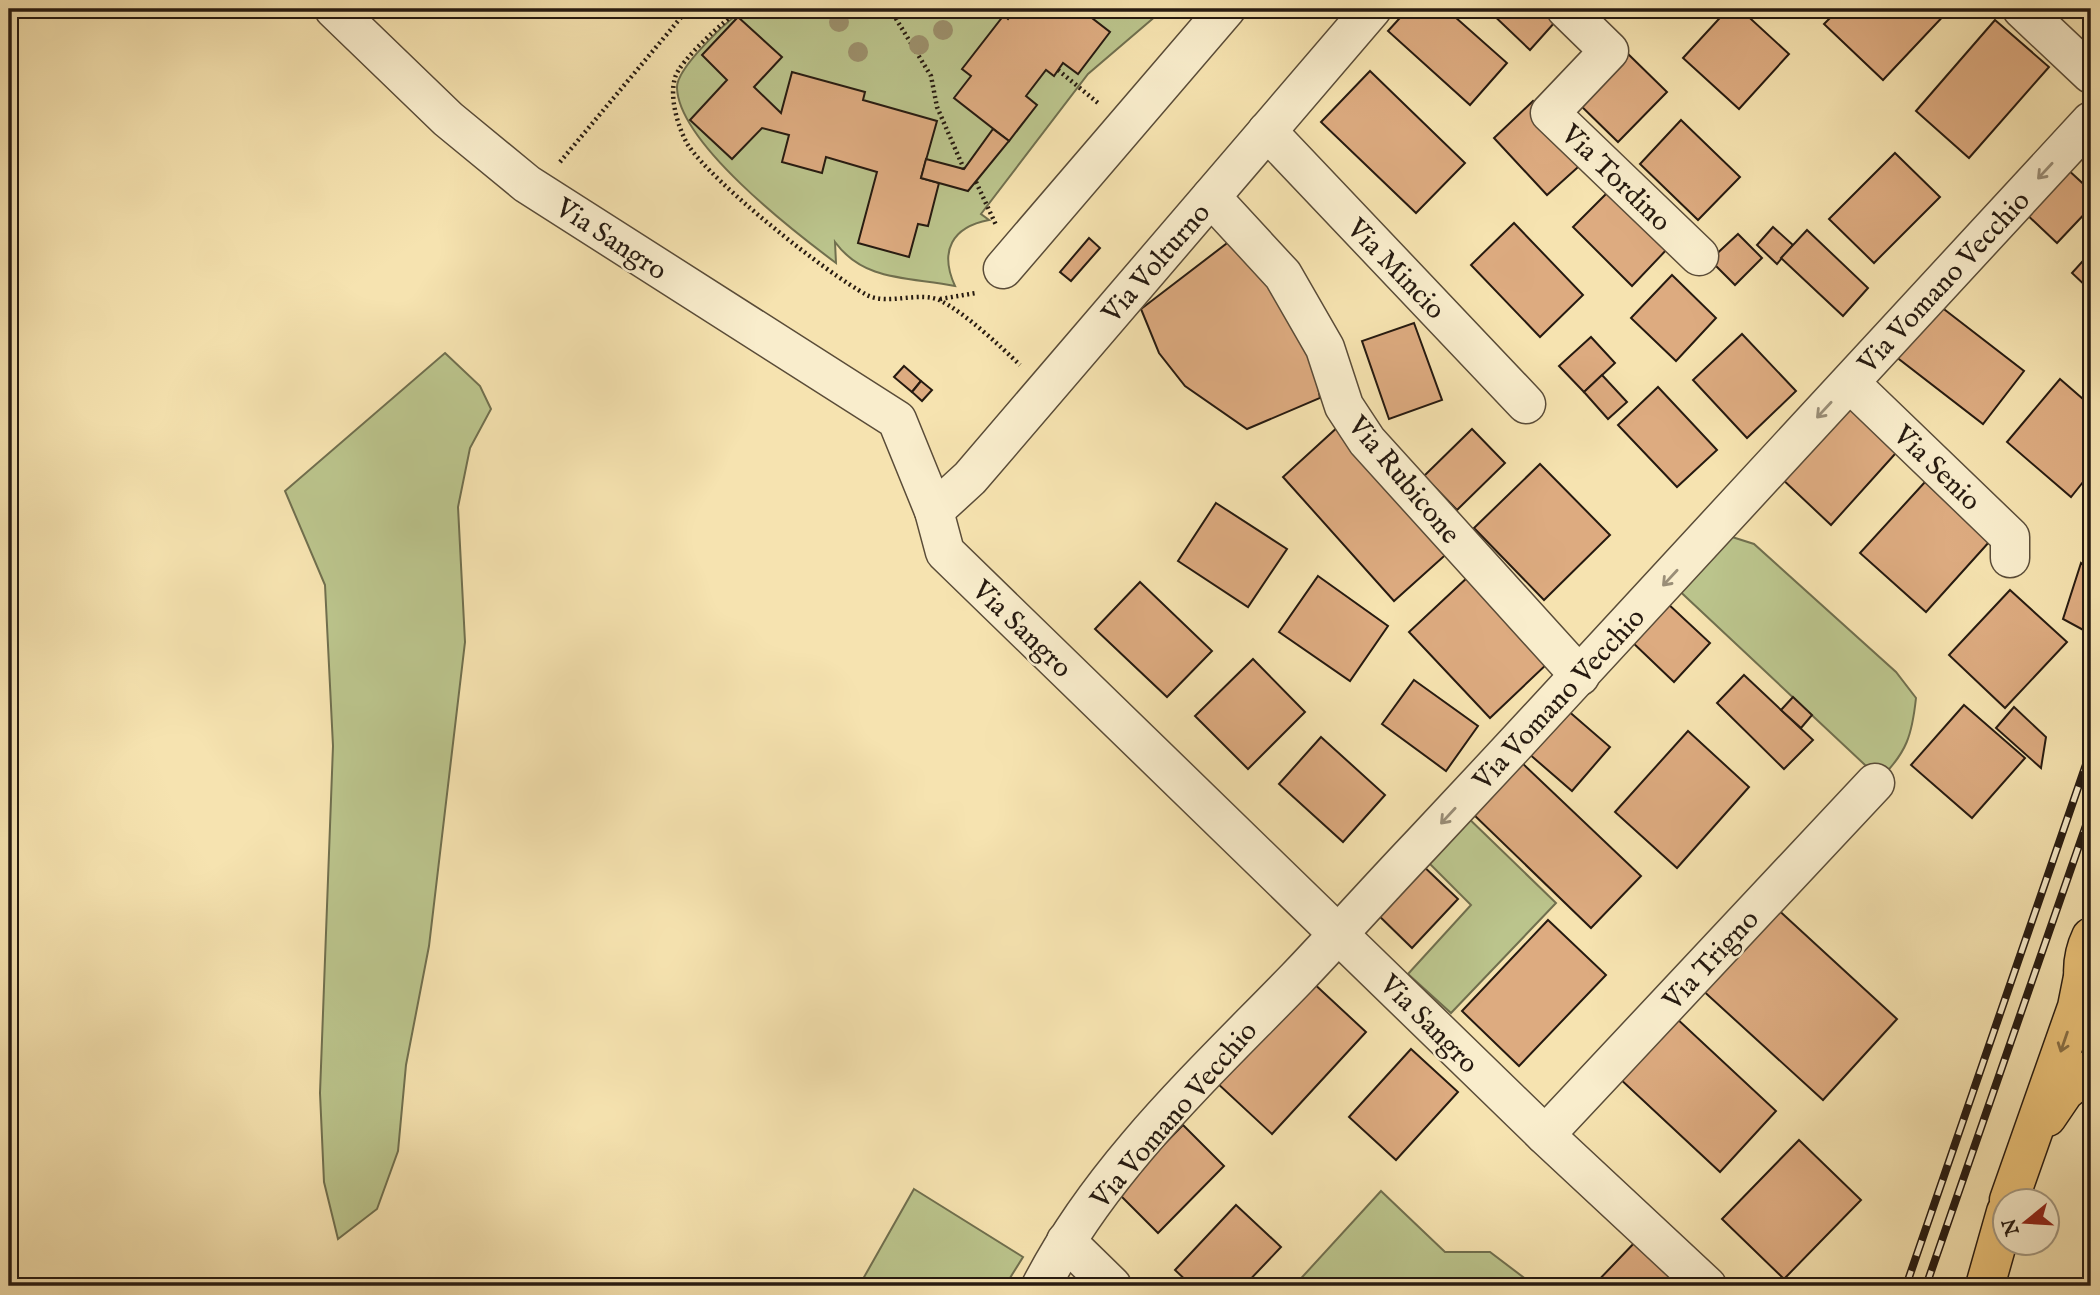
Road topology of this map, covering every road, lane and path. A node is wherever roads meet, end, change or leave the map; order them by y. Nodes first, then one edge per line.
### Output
1 (334, 9) edge
2 (688, 9) edge
3 (741, 9) edge
4 (890, 9) edge
5 (1226, 9) edge
6 (1372, 9) edge
7 (1566, 9) edge
8 (2022, 9) edge
9 (1058, 70) dead end
10 (2091, 74) edge
11 (2091, 121) edge
12 (1126, 125) junction
13 (1267, 131) junction
14 (964, 169) dead end
15 (537, 190) junction
16 (1210, 197) junction
17 (1699, 256) dead end
18 (1003, 269) dead end
19 (1850, 383) junction
20 (1046, 389) junction
21 (1527, 404) dead end
22 (934, 511) junction
23 (2010, 558) dead end
24 (1580, 676) junction
25 (1875, 783) dead end
26 (1338, 932) junction
27 (2091, 937) edge
28 (2087, 991) edge
29 (2091, 1069) edge
30 (1545, 1135) junction
31 (2029, 1142) junction
32 (2014, 1186) edge
33 (1066, 1241) junction
34 (1994, 1256) edge
35 (1041, 1286) edge
36 (1112, 1286) edge
37 (1707, 1286) edge
38 (1985, 1286) edge

1 - 15 street, Via Sangro
2 - 15 path
3 - 20 path
4 - 14 path
5 - 12 street
6 - 13 street, Via Volturno
7 - 17 street, Via Tordino
8 - 10 street
9 - 12 path
11 -> 19 street, Via Vomano Vecchio
12 - 18 street
13 - 16 street, Via Volturno
13 - 21 street, Via Mincio
15 - 22 street, Via Sangro
16 - 20 street, Via Volturno
16 - 24 street, Via Rubicone
19 - 23 street, Via Senio
19 -> 24 street, Via Vomano Vecchio
20 - 22 street, Via Volturno
22 - 26 street, Via Sangro
24 -> 26 street, Via Vomano Vecchio
25 - 30 street, Via Trigno
26 - 30 street, Via Sangro
26 - 33 street, Via Vomano Vecchio
27 - 28 main road
28 -> 31 main road
29 - 31 main road
30 - 37 street, Via Sangro
31 - 32 main road
33 - 35 street, Via Vomano Vecchio
33 - 36 street
34 - 38 main road

